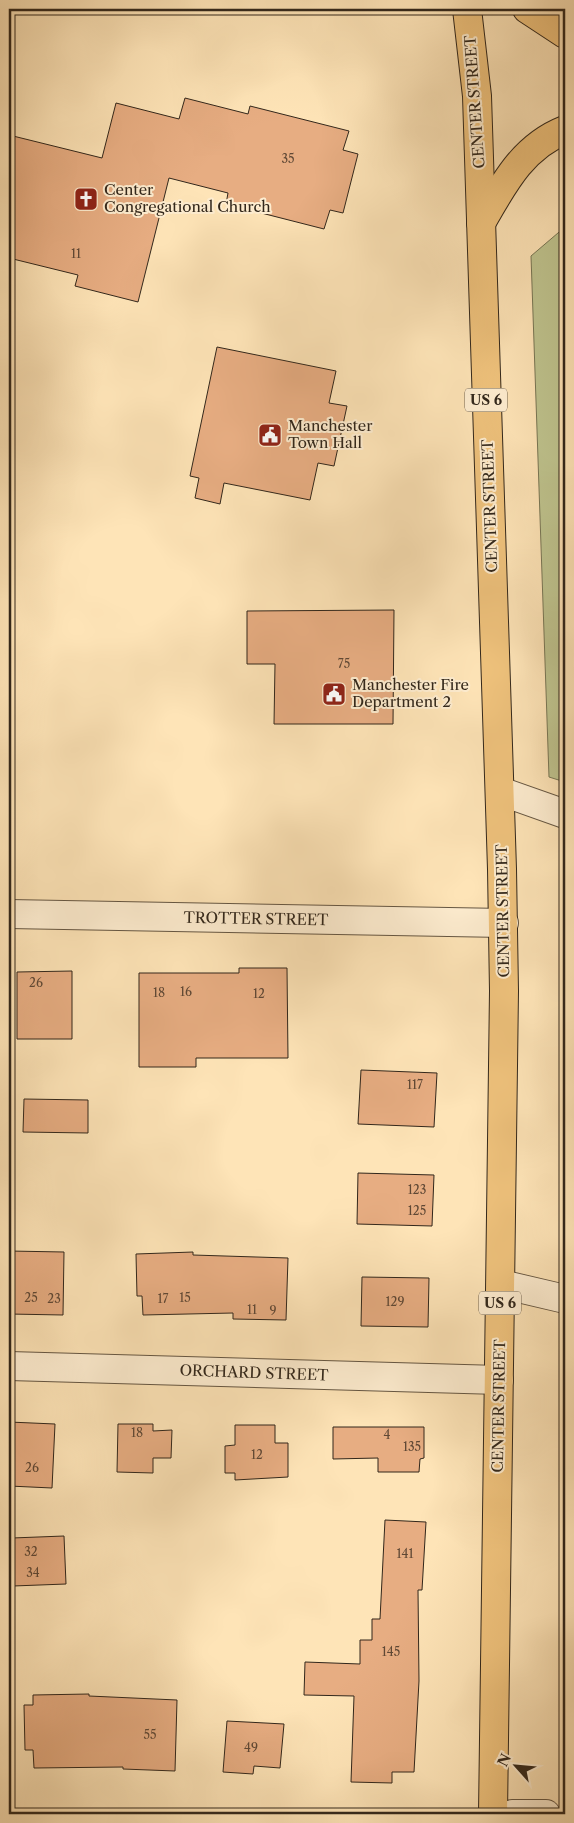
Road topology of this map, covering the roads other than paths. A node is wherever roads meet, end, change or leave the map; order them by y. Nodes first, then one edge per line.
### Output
1 (467, 9) edge
2 (527, 9) edge
3 (565, 34) edge
4 (565, 130) edge
5 (481, 224) junction
6 (500, 791) junction
7 (565, 814) edge
8 (9, 914) edge
9 (504, 923) junction
10 (500, 1284) junction
11 (565, 1299) edge
12 (9, 1366) edge
13 (499, 1380) junction
14 (493, 1814) edge
15 (512, 1814) edge
16 (546, 1814) edge

1 - 5 main road, CENTER STREET / US 6
2 - 3 main road
4 - 5 main road
5 - 6 main road, CENTER STREET / US 6
6 - 7 street
6 - 9 main road, CENTER STREET / US 6
8 - 9 street, TROTTER STREET
9 - 10 main road, CENTER STREET / US 6
10 - 11 street
10 - 13 main road, CENTER STREET / US 6
12 - 13 street, ORCHARD STREET
13 - 14 main road, CENTER STREET / US 6
15 - 16 street

